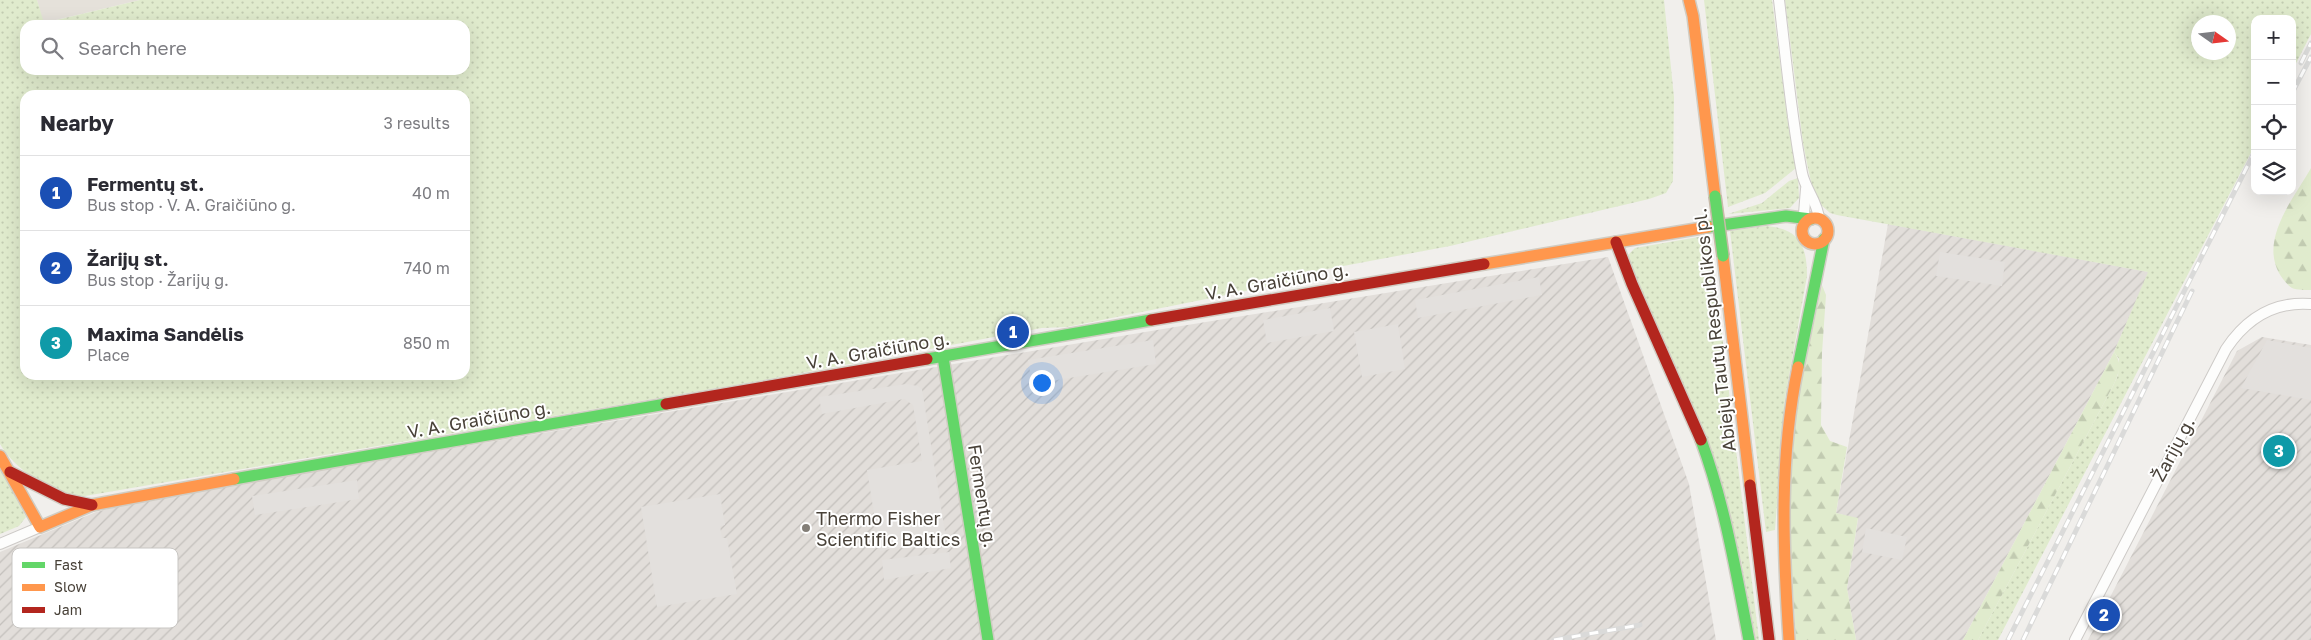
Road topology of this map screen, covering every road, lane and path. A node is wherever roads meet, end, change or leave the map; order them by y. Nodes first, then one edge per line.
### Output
1 (1689, 0) edge
2 (1695, 0) edge
3 (1778, 0) edge
4 (1693, 16) junction
5 (1806, 189) junction
6 (1769, 219) junction
7 (1808, 223) junction
8 (1824, 239) junction
9 (1616, 242) junction
10 (2311, 304) edge
11 (943, 357) junction
12 (0, 456) edge
13 (9, 472) junction
14 (92, 505) junction
15 (40, 527) junction
16 (0, 544) edge
17 (988, 640) edge
18 (1749, 640) edge
19 (1769, 640) edge
20 (1789, 640) edge
21 (2076, 640) edge

1 - 4 main road, Abiejų Tautų Respublikos pl.
2 - 4 main road, Abiejų Tautų Respublikos pl.
3 - 5 street
4 - 19 main road, Abiejų Tautų Respublikos pl., bridge
5 - 7 street
5 - 7 street
6 - 7 main road, V. A. Graičiūno g.
6 - 7 main road
6 - 9 main road, V. A. Graičiūno g.
7 - 8 main road
7 - 8 main road
8 - 20 main road
9 - 11 main road, V. A. Graičiūno g.
9 - 18 main road
10 - 21 street, Žarijų g.
11 - 14 main road, V. A. Graičiūno g.
11 - 17 main road, Fermentų g.
12 - 13 main road
13 - 14 main road
13 - 15 main road
14 - 15 main road, V. A. Graičiūno g.
15 - 16 street, V. A. Graičiūno g.

